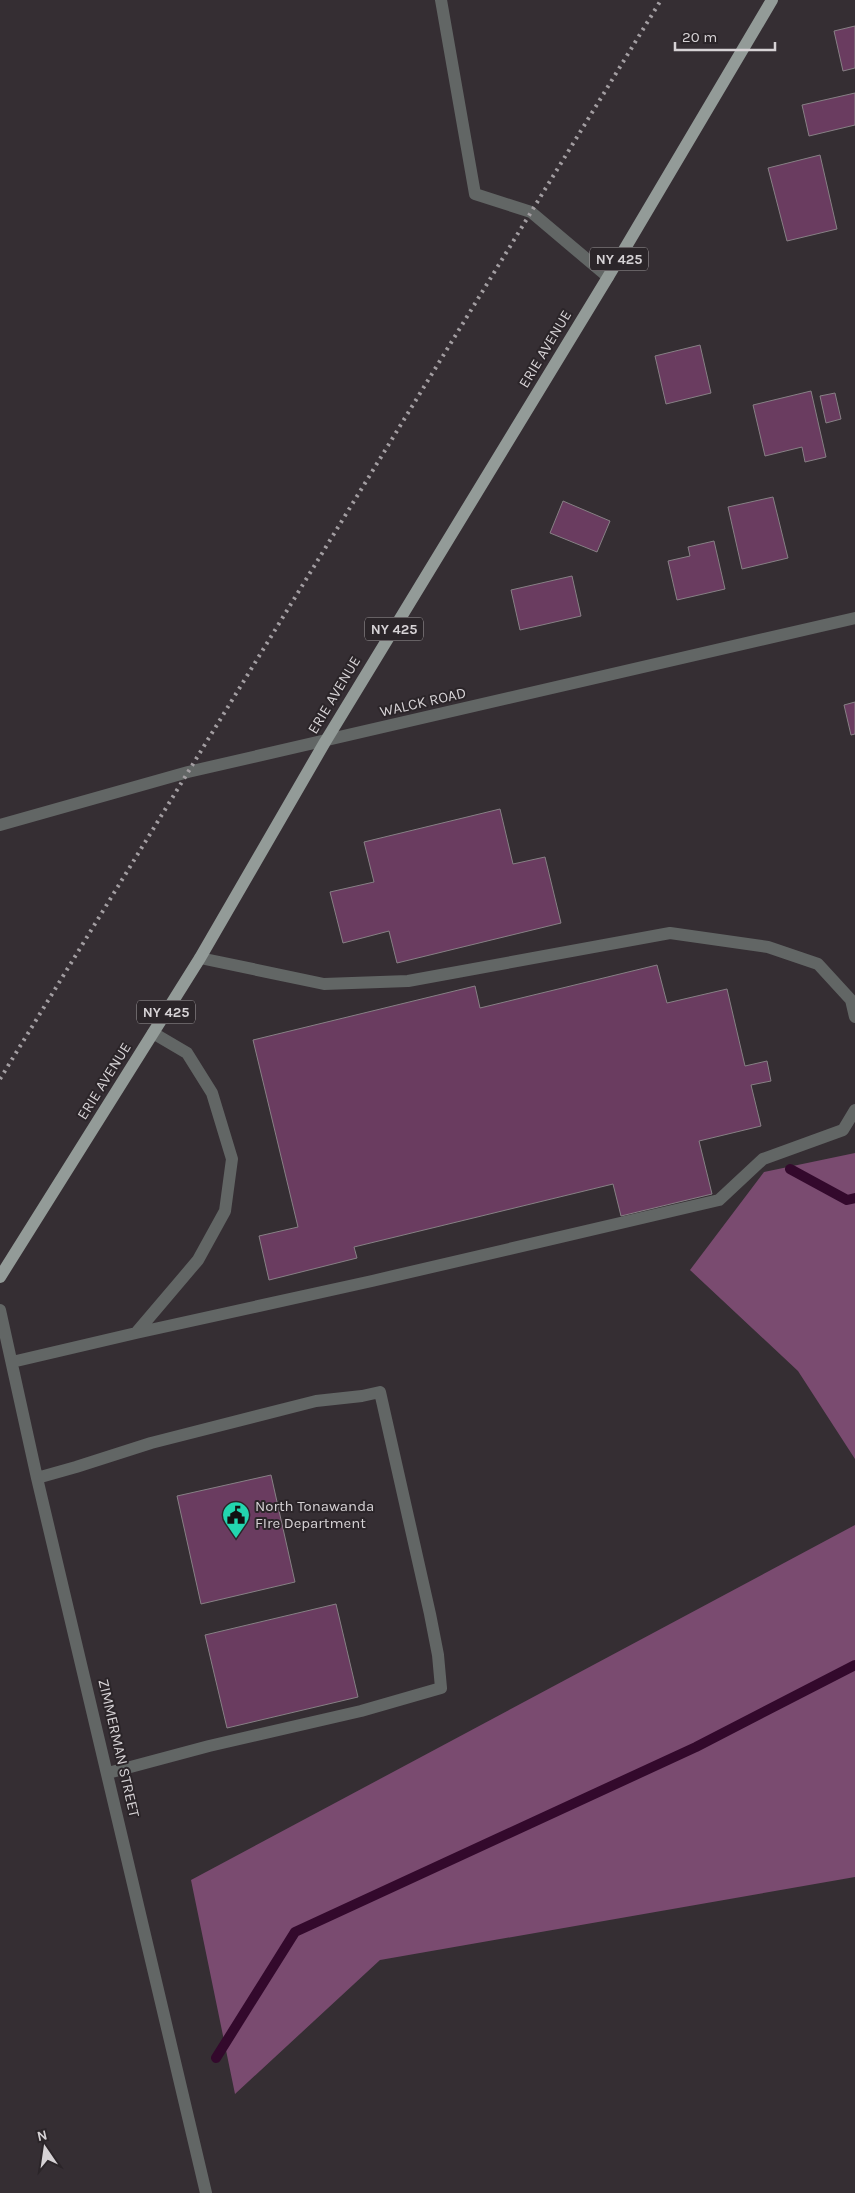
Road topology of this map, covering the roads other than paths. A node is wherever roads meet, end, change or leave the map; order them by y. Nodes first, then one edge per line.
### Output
1 (442, 0) edge
2 (772, 0) edge
3 (608, 277) junction
4 (855, 618) edge
5 (325, 742) junction
6 (0, 825) edge
7 (200, 958) junction
8 (855, 1017) edge
9 (153, 1033) junction
10 (855, 1110) edge
11 (0, 1277) edge
12 (0, 1310) edge
13 (136, 1333) junction
14 (12, 1362) junction
15 (37, 1478) junction
16 (108, 1773) junction
17 (206, 2193) edge

1 - 3 street
2 - 3 main road, ERIE AVENUE / NY 425
3 - 5 main road, ERIE AVENUE / NY 425
4 - 5 street, WALCK ROAD
5 - 6 street, WALCK ROAD
5 - 7 main road, ERIE AVENUE / NY 425
7 - 8 street
7 - 9 main road, ERIE AVENUE / NY 425
9 - 11 main road, ERIE AVENUE / NY 425
9 - 13 street
10 - 13 street
12 - 14 street, ZIMMERMAN STREET
13 - 14 street
14 - 15 street, ZIMMERMAN STREET
15 - 16 street, ZIMMERMAN STREET
15 - 16 street
16 - 17 street, ZIMMERMAN STREET

